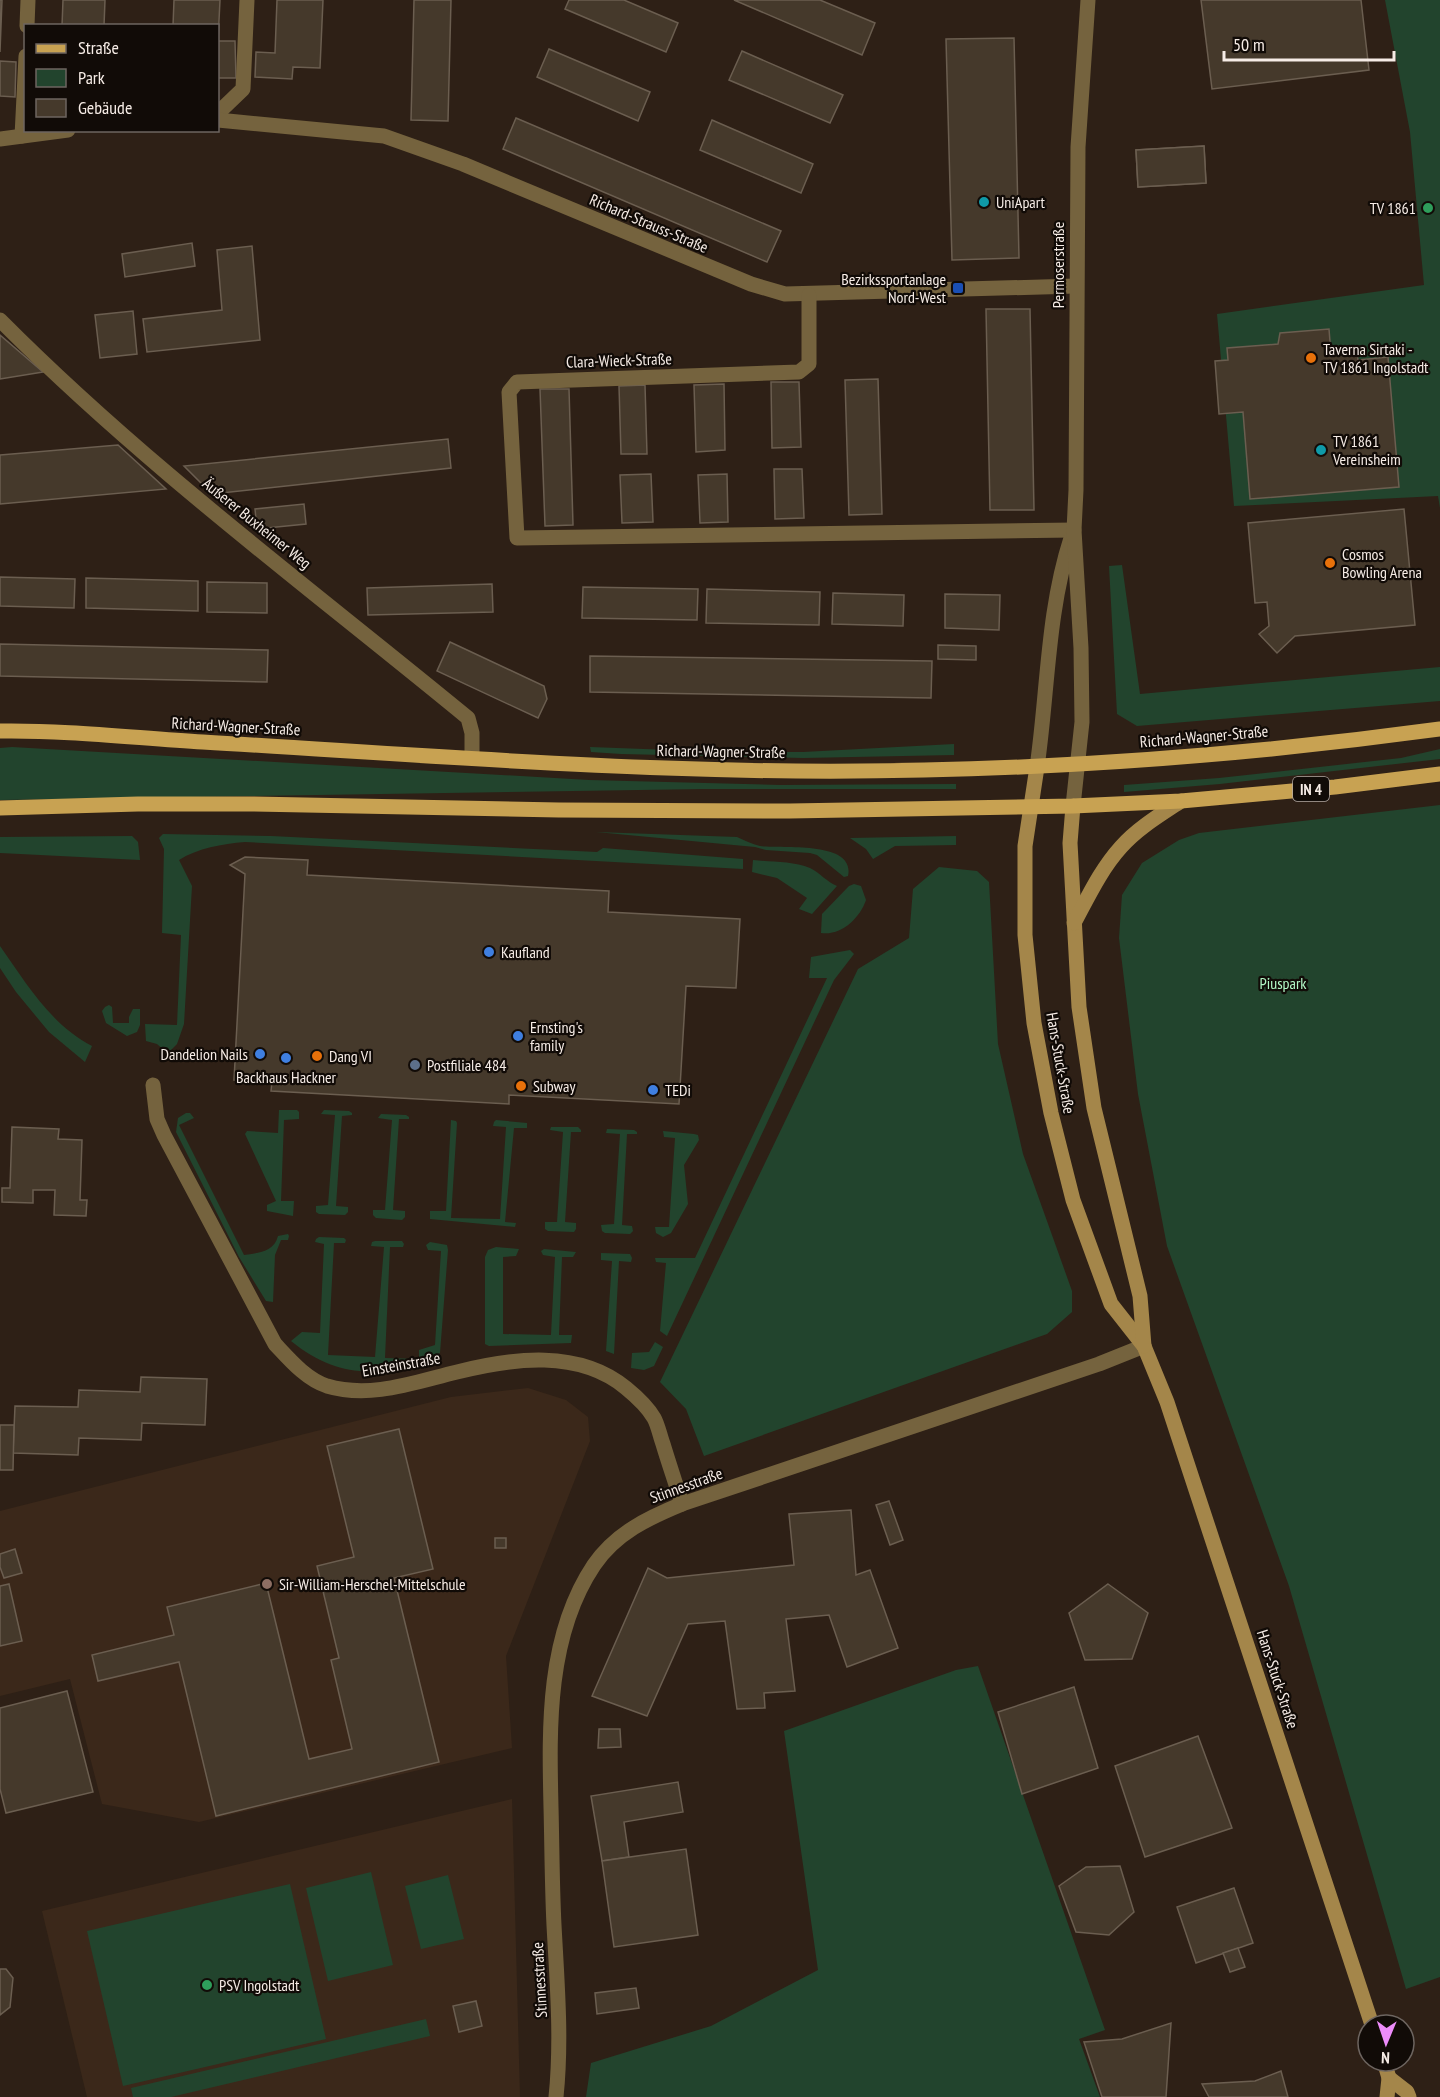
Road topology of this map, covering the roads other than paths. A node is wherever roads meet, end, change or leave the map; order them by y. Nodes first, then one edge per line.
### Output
1 (28, 0) edge
2 (247, 0) edge
3 (1088, 0) edge
4 (27, 24) edge
5 (24, 96) edge
6 (219, 112) edge
7 (219, 120) edge
8 (53, 132) edge
9 (22, 136) junction
10 (0, 139) edge
11 (1076, 286) junction
12 (808, 295) junction
13 (0, 320) edge
14 (1074, 530) junction
15 (1440, 729) edge
16 (0, 731) edge
17 (472, 758) junction
18 (1078, 764) junction
19 (1037, 767) junction
20 (1440, 774) edge
21 (1181, 801) junction
22 (1030, 806) junction
23 (1073, 806) junction
24 (0, 808) edge
25 (1074, 923) junction
26 (153, 1085) dead end
27 (1144, 1346) junction
28 (682, 1504) junction
29 (1368, 2013) edge
30 (1387, 2073) edge
31 (1389, 2079) junction
32 (556, 2097) edge
33 (1387, 2097) edge
34 (1409, 2097) edge

1 - 4 street
2 - 6 street
3 - 11 street, Permoserstraße
5 - 9 street
7 - 12 street, Richard-Strauss-Straße
8 - 9 street
9 - 10 street
11 - 12 street, Richard-Strauss-Straße
11 - 14 street, Permoserstraße
12 - 14 street, Clara-Wieck-Straße
13 - 17 street, Äußerer Buxheimer Weg
14 - 18 street, Permoserstraße
14 - 19 street, Permoserstraße
15 - 18 main road, Richard-Wagner-Straße
16 - 17 main road, Richard-Wagner-Straße
17 - 19 main road, Richard-Wagner-Straße
18 - 19 main road, Richard-Wagner-Straße
18 - 23 street, Permoserstraße
19 - 22 main road, Hans-Stuck-Straße
20 - 21 main road, IN 4
21 - 23 main road, IN 4
21 - 25 main road, IN 4
22 - 23 main road
22 - 24 main road
22 - 27 main road, Hans-Stuck-Straße
23 - 25 main road, Hans-Stuck-Straße
25 - 27 main road, Hans-Stuck-Straße
26 - 28 street, Einsteinstraße
27 - 28 street, Stinnesstraße
27 - 29 main road, Hans-Stuck-Straße
28 - 32 street, Stinnesstraße
30 - 31 main road
31 - 33 main road
31 - 34 main road

